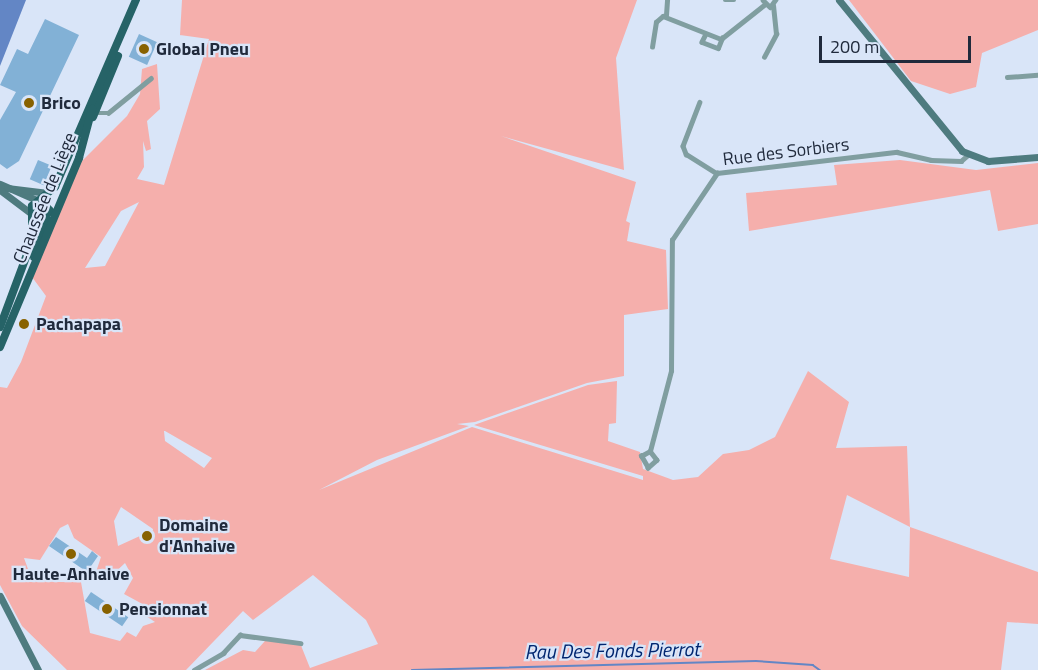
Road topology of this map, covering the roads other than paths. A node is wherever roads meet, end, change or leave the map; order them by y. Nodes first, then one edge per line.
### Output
1 (136, 0) edge
2 (141, 0) edge
3 (667, 0) edge
4 (725, 0) edge
5 (734, 0) edge
6 (839, 0) edge
7 (764, 2) edge
8 (774, 3) edge
9 (666, 15) junction
10 (706, 34) junction
11 (722, 38) junction
12 (652, 47) dead end
13 (764, 57) dead end
14 (1038, 75) edge
15 (1007, 77) dead end
16 (151, 78) dead end
17 (700, 102) dead end
18 (91, 104) junction
19 (95, 113) junction
20 (89, 126) junction
21 (968, 155) junction
22 (1038, 157) edge
23 (717, 173) junction
24 (0, 184) edge
25 (56, 187) junction
26 (4, 189) edge
27 (41, 201) junction
28 (50, 211) junction
29 (33, 216) junction
30 (46, 219) junction
31 (20, 299) junction
32 (0, 327) edge
33 (0, 347) edge
34 (650, 451) dead end
35 (0, 596) edge
36 (300, 643) dead end
37 (38, 670) edge
38 (194, 670) edge

1 - 18 main road, Chaussée de Liège
2 - 19 main road, Chaussée de Liège
3 - 9 street
4 - 5 street
6 - 21 street
7 - 8 street
7 - 11 street
8 - 13 street
9 - 10 street
9 - 12 street
10 - 11 street
10 - 11 street
14 - 15 street
16 - 19 street
17 - 23 street
18 - 20 main road
18 - 25 main road, Chaussée de Liège
19 - 20 main road, Chaussée de Liège
20 - 28 main road, Chaussée de Liège
20 - 31 main road, Chaussée de Liège
21 - 22 street
21 - 23 street, Rue des Sorbiers
23 - 34 street, Rue des Sorbiers
24 - 26 street
25 - 26 street
25 - 27 main road, Chaussée de Liège
26 - 27 street
26 - 29 street
27 - 28 main road
27 - 29 main road, Chaussée de Liège
28 - 30 main road, Chaussée de Liège
29 - 30 main road
29 - 32 main road, Chaussée de Liège
30 - 31 main road, Chaussée de Liège
31 - 33 main road, Chaussée de Liège
35 - 37 street
36 - 38 street

